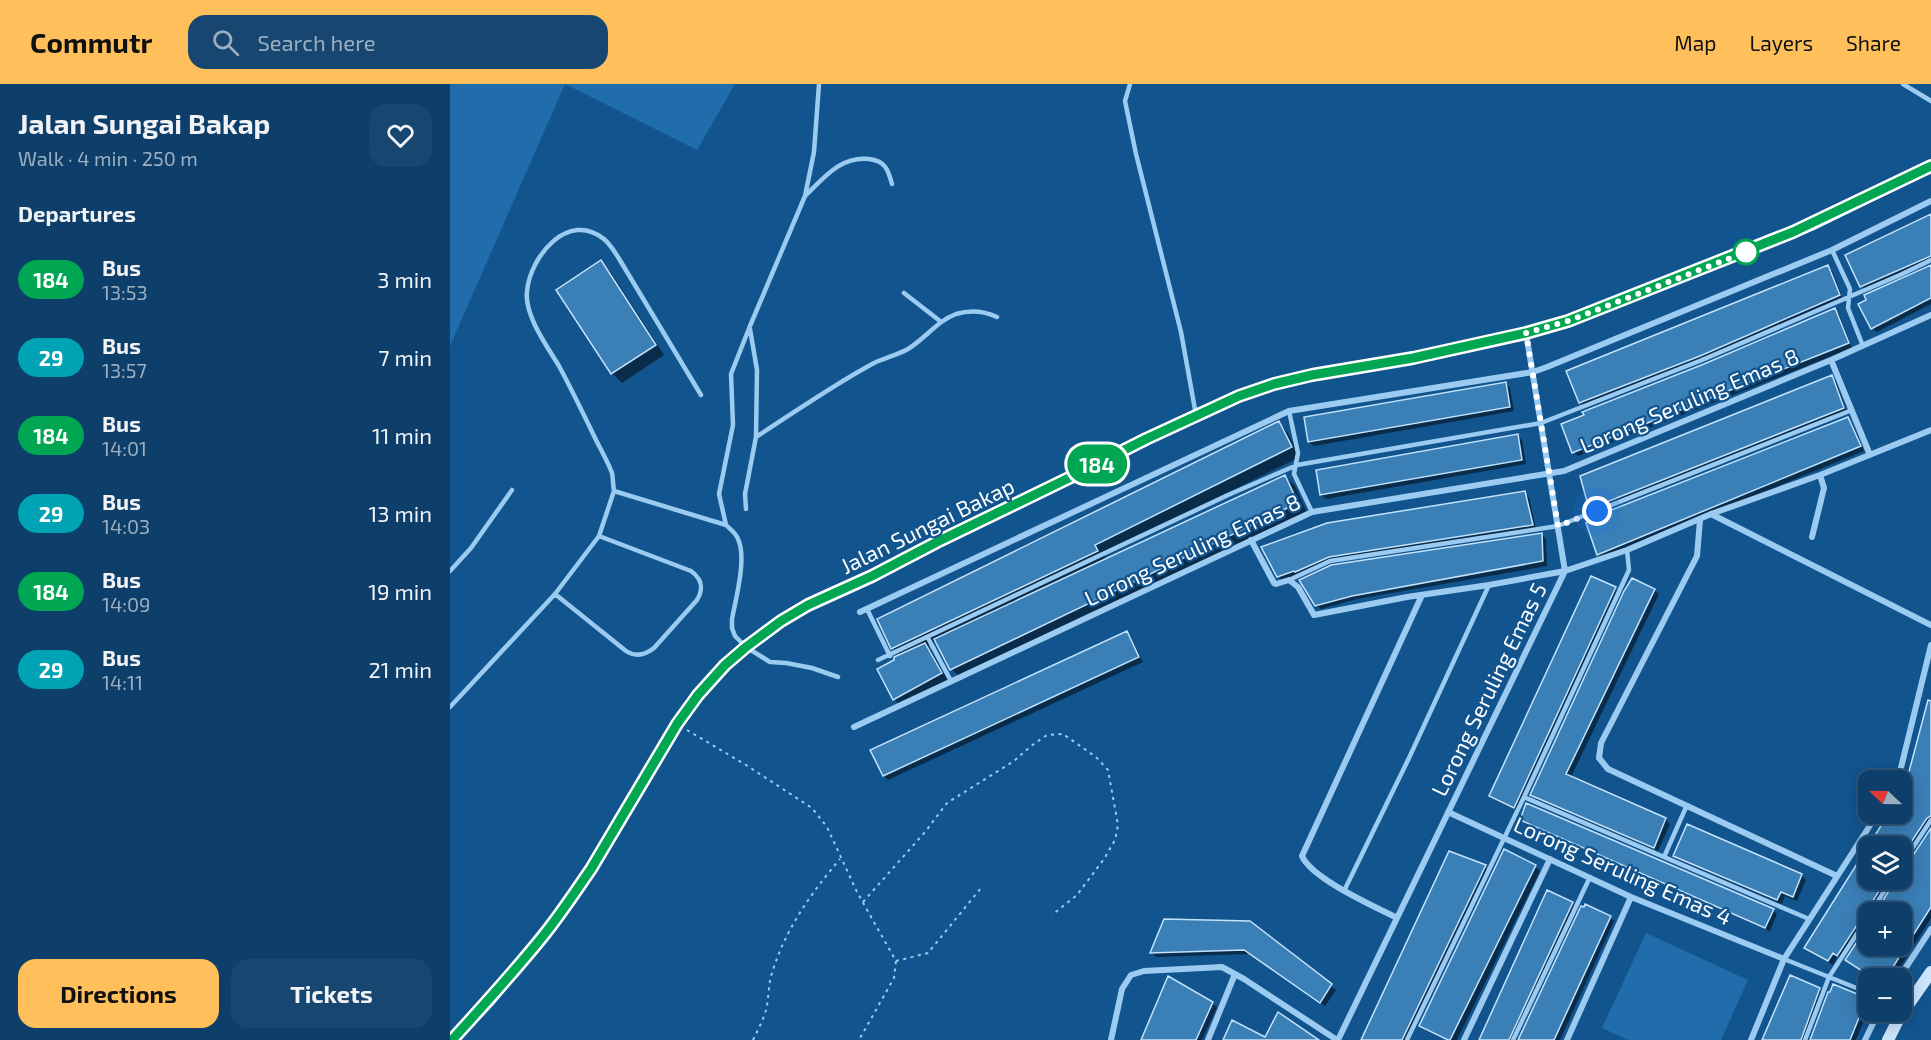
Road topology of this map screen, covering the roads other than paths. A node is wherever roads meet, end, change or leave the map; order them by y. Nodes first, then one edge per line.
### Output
1 (819, 84) edge
2 (1130, 84) edge
3 (1903, 84) edge
4 (1931, 101) edge
5 (1931, 166) edge
6 (892, 184) dead end
7 (805, 196) junction
8 (1931, 201) edge
9 (1832, 250) junction
10 (1931, 260) edge
11 (904, 293) dead end
12 (1849, 297) junction
13 (1931, 315) edge
14 (997, 317) dead end
15 (940, 321) junction
16 (750, 326) junction
17 (1526, 333) junction
18 (1863, 346) junction
19 (1831, 360) junction
20 (1533, 372) junction
21 (701, 395) dead end
22 (1852, 410) junction
23 (1289, 411) junction
24 (1196, 415) junction
25 (1541, 423) junction
26 (1931, 430) edge
27 (756, 436) junction
28 (1870, 455) junction
29 (1297, 465) junction
30 (1549, 473) junction
31 (1820, 475) junction
32 (512, 490) dead end
33 (614, 491) junction
34 (746, 509) dead end
35 (1312, 512) junction
36 (1711, 514) junction
37 (1700, 520) junction
38 (726, 525) junction
39 (1558, 526) junction
40 (599, 536) junction
41 (1812, 537) dead end
42 (1251, 540) junction
43 (1627, 550) junction
44 (1565, 571) junction
45 (450, 572) edge
46 (1289, 580) junction
47 (1489, 585) junction
48 (555, 594) junction
49 (1422, 595) junction
50 (864, 610) joint
51 (1931, 625) edge
52 (928, 638) junction
53 (1931, 645) edge
54 (746, 647) junction
55 (890, 656) junction
56 (878, 660) dead end
57 (838, 677) dead end
58 (951, 681) junction
59 (450, 707) edge
60 (854, 727) dead end
61 (1900, 770) edge
62 (1524, 797) junction
63 (1687, 805) junction
64 (1449, 812) junction
65 (1931, 820) edge
66 (1871, 824) edge
67 (1505, 838) junction
68 (1912, 849) edge
69 (1664, 857) junction
70 (1550, 859) junction
71 (1837, 876) junction
72 (1590, 877) junction
73 (1344, 891) junction
74 (1631, 897) junction
75 (1397, 918) junction
76 (1809, 920) junction
77 (1931, 929) edge
78 (1858, 932) edge
79 (1784, 959) junction
80 (1906, 968) edge
81 (1931, 972) edge
82 (1235, 974) junction
83 (1829, 977) junction
84 (1858, 989) edge
85 (1874, 1022) edge
86 (1407, 1038) edge
87 (452, 1040) edge
88 (1111, 1040) edge
89 (1208, 1040) edge
90 (1337, 1040) edge
91 (1416, 1040) edge
92 (1464, 1040) edge
93 (1513, 1040) edge
94 (1567, 1040) edge
95 (1751, 1040) edge
96 (1804, 1040) edge
97 (1865, 1040) edge
98 (1888, 1040) edge

1 - 7 lane
2 - 24 lane
3 - 4 lane
5 - 17 main road, Jalan Sungai Bakap
6 - 7 lane
7 - 16 lane
8 - 9 street
9 - 12 lane
9 - 20 street
10 - 12 lane
11 - 15 lane
12 - 18 lane
12 - 25 lane
13 - 18 street, Lorong Seruling Emas 8
14 - 15 lane
15 - 27 lane
16 - 27 lane
16 - 38 lane
17 - 20 street, Lorong Seruling Emas 5
17 - 24 main road, Jalan Sungai Bakap
18 - 19 street, Lorong Seruling Emas 8
19 - 22 street
19 - 30 street, Lorong Seruling Emas 8
20 - 23 street
20 - 25 street, Lorong Seruling Emas 5
21 - 33 lane
22 - 28 street
22 - 39 lane
23 - 29 lane
23 - 50 street
24 - 54 main road, Jalan Sungai Bakap
25 - 29 lane
25 - 30 street, Lorong Seruling Emas 5
26 - 28 street
27 - 34 lane
28 - 31 street
29 - 35 lane
29 - 52 lane
30 - 35 street, Lorong Seruling Emas 8
30 - 39 street, Lorong Seruling Emas 5
31 - 36 street
31 - 41 street
32 - 45 lane
33 - 38 lane
33 - 40 lane
35 - 42 street, Lorong Seruling Emas 8
36 - 37 street
36 - 51 street
37 - 43 street
37 - 63 street
38 - 54 lane
39 - 44 street, Lorong Seruling Emas 5
39 - 46 lane
40 - 48 lane
40 - 48 lane
42 - 46 street
42 - 58 street, Lorong Seruling Emas 8
43 - 44 street
43 - 62 lane
44 - 47 street
44 - 64 street, Lorong Seruling Emas 5
46 - 49 street
47 - 49 street
47 - 73 lane
48 - 59 lane
49 - 73 street
50 - 55 lane
52 - 55 lane
52 - 58 lane
53 - 61 street
54 - 57 lane
54 - 87 main road, Jalan Sungai Bakap
55 - 56 lane
58 - 60 street, Lorong Seruling Emas 8
62 - 67 lane
62 - 69 lane
63 - 69 lane
63 - 71 street
64 - 67 street, Lorong Seruling Emas 4
64 - 75 street, Lorong Seruling Emas 5
65 - 68 lane
66 - 71 street
67 - 70 street, Lorong Seruling Emas 4
67 - 86 lane
69 - 76 lane
70 - 72 street, Lorong Seruling Emas 4
70 - 92 street
71 - 76 street
72 - 74 street, Lorong Seruling Emas 4
72 - 93 lane
73 - 75 street
74 - 79 street, Lorong Seruling Emas 4
74 - 94 street
75 - 90 street, Lorong Seruling Emas 5
76 - 79 street
77 - 80 street
78 - 83 lane
79 - 83 lane
79 - 95 street
81 - 98 main road
82 - 88 street
82 - 89 street
82 - 90 street
83 - 84 lane
83 - 96 lane
85 - 97 street
86 - 91 lane

